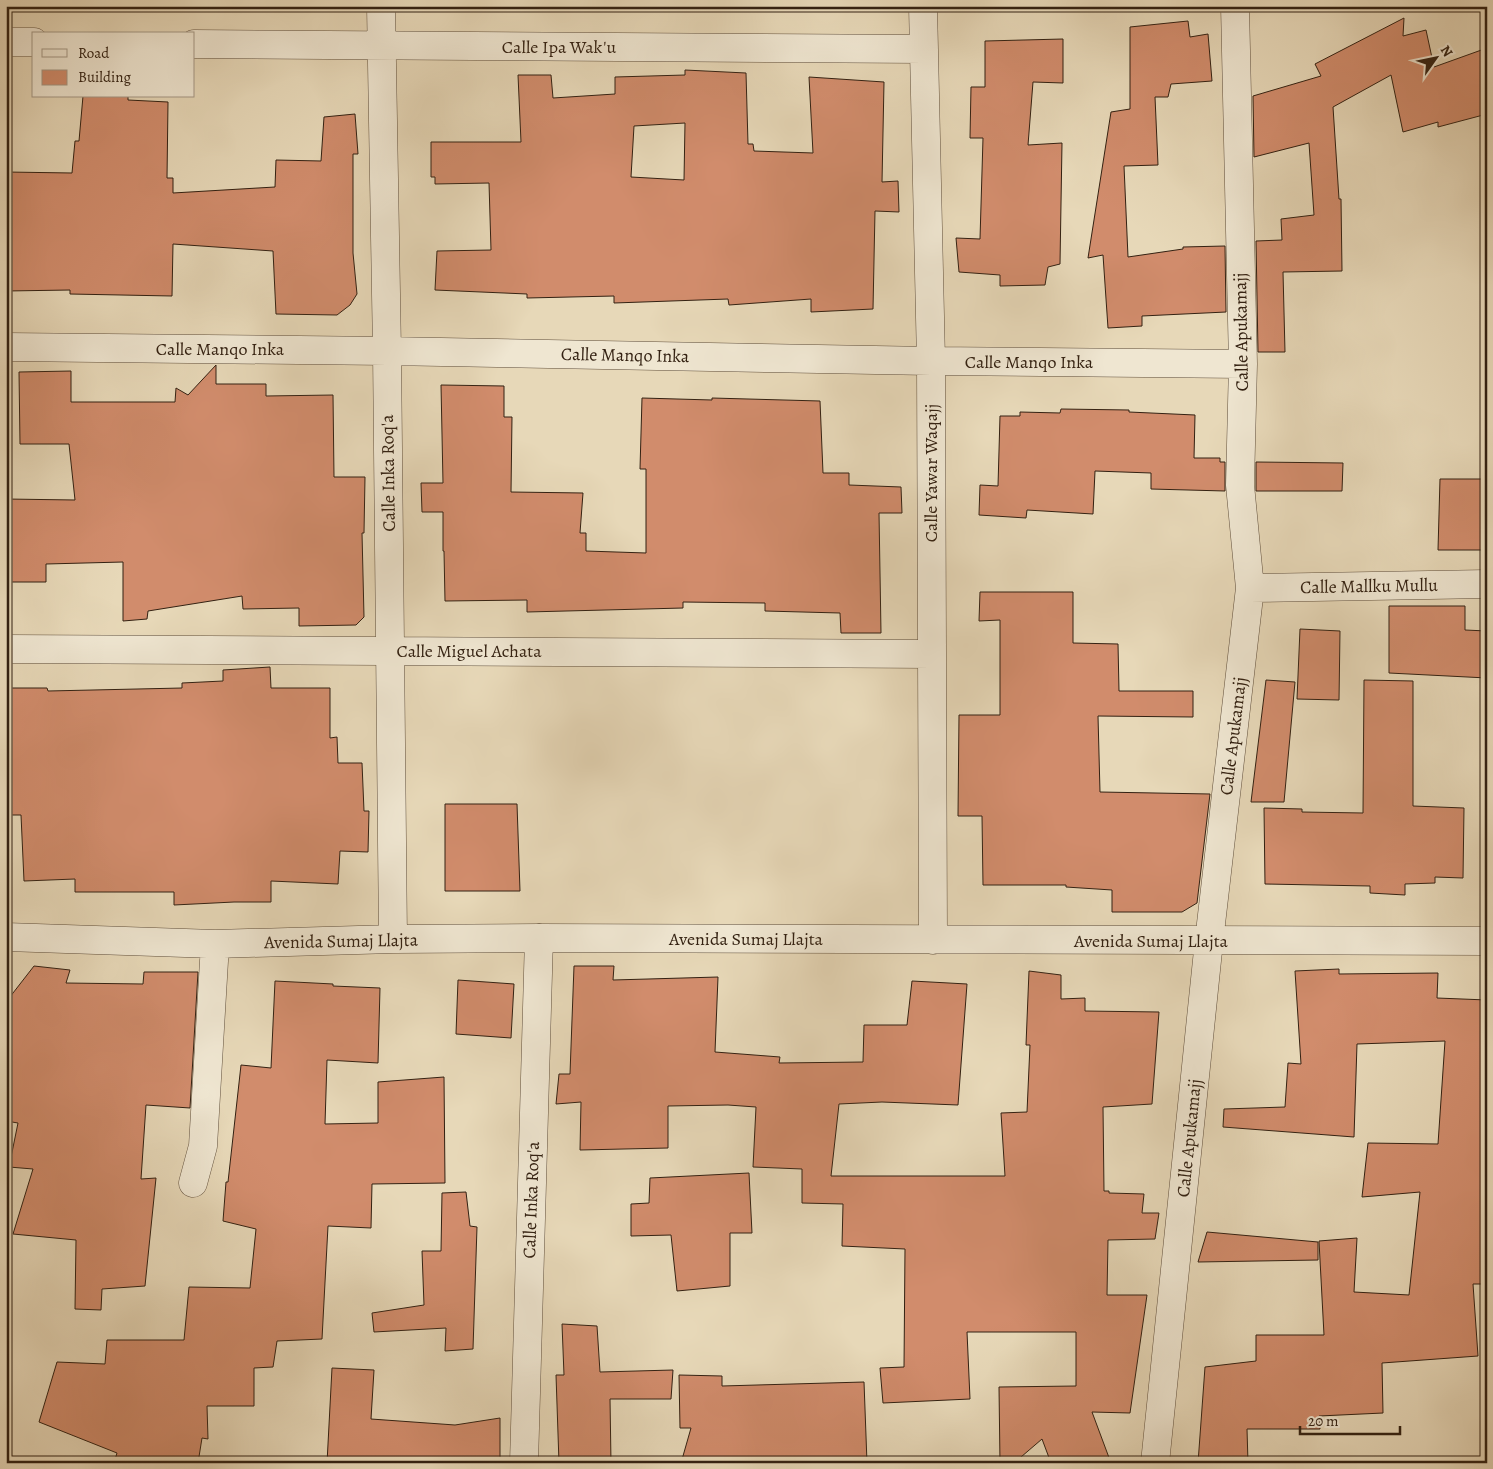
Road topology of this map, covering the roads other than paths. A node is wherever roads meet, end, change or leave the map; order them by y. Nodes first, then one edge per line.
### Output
1 (381, 6) edge
2 (923, 6) edge
3 (1235, 6) edge
4 (6, 42) edge
5 (32, 42) edge
6 (195, 44) edge
7 (382, 46) junction
8 (924, 49) junction
9 (6, 347) edge
10 (387, 350) junction
11 (930, 361) junction
12 (1243, 364) junction
13 (1487, 584) edge
14 (1250, 588) junction
15 (6, 649) edge
16 (390, 651) junction
17 (932, 654) junction
18 (6, 937) edge
19 (538, 938) junction
20 (393, 939) junction
21 (933, 940) junction
22 (1209, 941) junction
23 (1487, 941) edge
24 (214, 944) junction
25 (193, 1183) dead end
26 (524, 1463) edge
27 (1155, 1463) edge

1 - 7 street, Calle Inka Roq'a
2 - 8 street, Calle Yawar Waqajj
3 - 12 street, Calle Apukamajj
4 - 5 street
6 - 7 street, Calle Ipa Wak'u
7 - 8 street, Calle Ipa Wak'u
7 - 10 street, Calle Inka Roq'a
8 - 11 street, Calle Yawar Waqajj
9 - 10 street, Calle Manqo Inka
10 - 11 street, Calle Manqo Inka
10 - 16 street, Calle Inka Roq'a
11 - 12 street, Calle Manqo Inka
11 - 17 street, Calle Yawar Waqajj
12 - 14 street, Calle Apukamajj
13 - 14 street, Calle Mallku Mullu
14 - 22 street, Calle Apukamajj
15 - 16 street, Calle Miguel Achata
16 - 17 street, Calle Miguel Achata
16 - 20 street, Calle Inka Roq'a
17 - 21 street, Calle Yawar Waqajj
18 - 24 street, Avenida Sumaj Llajta
19 - 20 street, Avenida Sumaj Llajta
19 - 21 street, Avenida Sumaj Llajta
19 - 26 street, Calle Inka Roq'a
20 - 24 street, Avenida Sumaj Llajta
21 - 22 street, Avenida Sumaj Llajta
22 - 23 street, Avenida Sumaj Llajta
22 - 27 street, Calle Apukamajj
24 - 25 street

